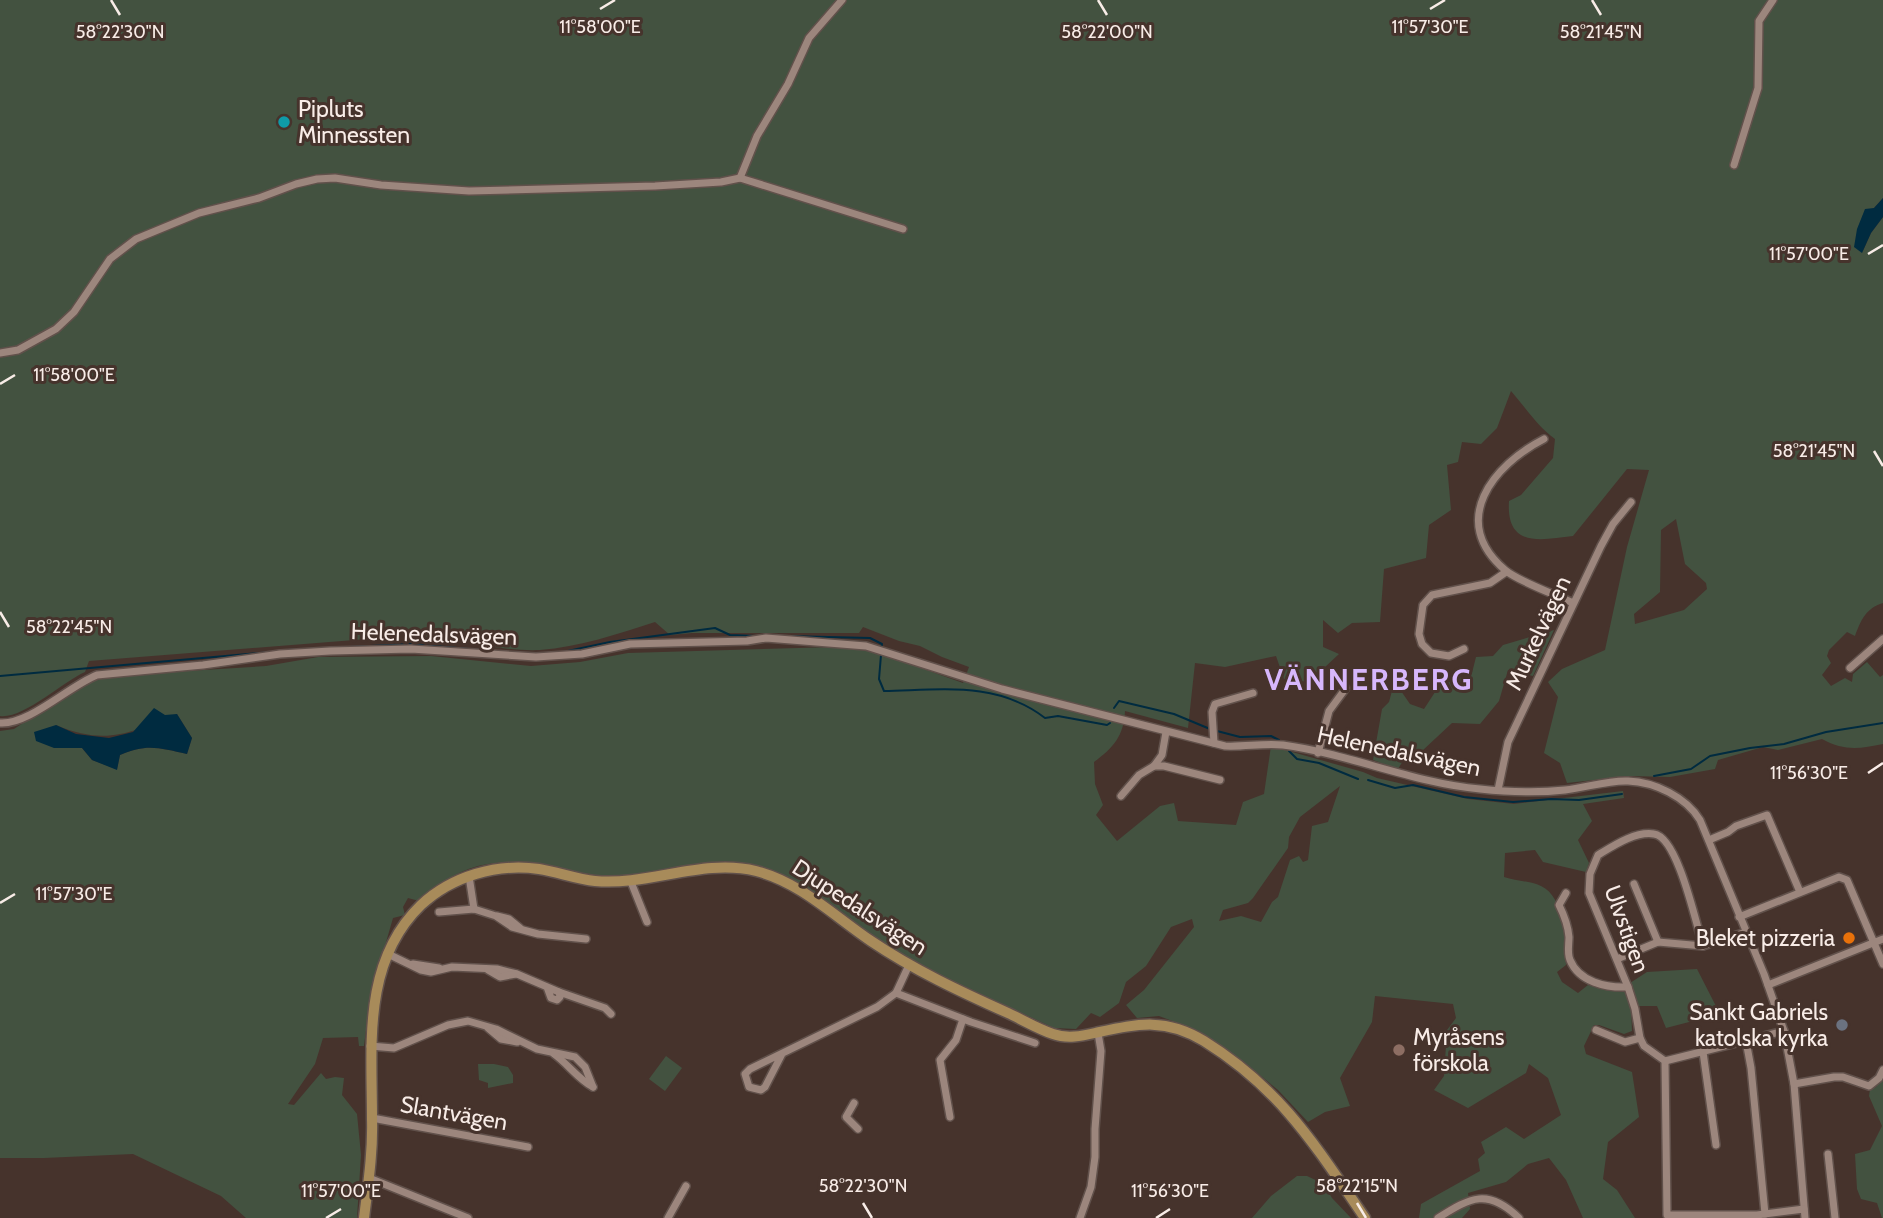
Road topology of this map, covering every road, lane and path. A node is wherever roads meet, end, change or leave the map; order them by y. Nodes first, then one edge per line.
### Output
1 (842, 0) edge
2 (1773, 0) edge
3 (1734, 164) dead end
4 (740, 177) junction
5 (903, 229) dead end
6 (0, 353) edge
7 (1544, 439) dead end
8 (1631, 502) dead end
9 (1506, 572) junction
10 (1573, 603) junction
11 (1883, 639) edge
12 (1464, 649) dead end
13 (1850, 668) dead end
14 (1346, 688) dead end
15 (1253, 693) dead end
16 (0, 723) edge
17 (1167, 732) junction
18 (1214, 743) junction
19 (1318, 753) junction
20 (1154, 766) junction
21 (1220, 780) dead end
22 (1498, 790) junction
23 (1121, 796) dead end
24 (1709, 840) junction
25 (469, 876) junction
26 (631, 882) junction
27 (1634, 884) dead end
28 (1800, 892) junction
29 (1566, 893) dead end
30 (474, 909) junction
31 (439, 912) dead end
32 (1740, 917) junction
33 (647, 922) dead end
34 (1746, 932) junction
35 (586, 939) dead end
36 (1879, 940) edge
37 (1658, 942) junction
38 (1703, 946) junction
39 (388, 954) junction
40 (1617, 959) junction
41 (1883, 964) edge
42 (909, 965) junction
43 (1768, 985) junction
44 (1628, 987) junction
45 (896, 993) junction
46 (611, 1014) dead end
47 (963, 1019) junction
48 (1596, 1030) dead end
49 (1784, 1031) junction
50 (1098, 1033) junction
51 (1640, 1038) junction
52 (1746, 1041) junction
53 (1035, 1043) dead end
54 (370, 1046) junction
55 (1703, 1052) junction
56 (553, 1054) junction
57 (782, 1054) junction
58 (578, 1059) junction
59 (1665, 1061) junction
60 (572, 1067) junction
61 (1883, 1070) edge
62 (1794, 1084) junction
63 (854, 1103) dead end
64 (950, 1117) dead end
65 (372, 1118) junction
66 (858, 1129) dead end
67 (1716, 1145) dead end
68 (528, 1147) dead end
69 (1828, 1154) dead end
70 (369, 1178) junction
71 (686, 1186) dead end
72 (1804, 1209) junction
73 (1760, 1216) edge
74 (1712, 1217) edge
75 (364, 1218) edge
76 (468, 1218) edge
77 (668, 1218) edge
78 (1080, 1218) edge
79 (1364, 1218) edge
80 (1438, 1218) edge
81 (1519, 1218) edge
82 (1805, 1218) edge
83 (1835, 1218) edge

1 - 4 street
2 - 3 street
4 - 5 street
4 - 6 street
7 - 9 street
8 - 10 street, Murkelvägen
9 - 10 street
9 - 12 street
10 - 22 street, Murkelvägen
11 - 13 street
14 - 19 street
15 - 18 street
16 - 17 street, Helenedalsvägen
17 - 18 street, Helenedalsvägen
17 - 20 street
18 - 19 street, Helenedalsvägen
19 - 22 street, Helenedalsvägen
20 - 21 street
20 - 23 street
22 - 24 street, Helenedalsvägen
24 - 28 street
24 - 32 street, Helenedalsvägen
25 - 26 street, Djupedalsvägen
25 - 30 street
25 - 39 street, Djupedalsvägen
26 - 33 street
26 - 42 street, Djupedalsvägen
27 - 37 street
28 - 32 street
28 - 36 street
29 - 44 street
30 - 31 street
30 - 35 street
32 - 34 street, Helenedalsvägen
34 - 38 street
34 - 43 street, Helenedalsvägen
36 - 41 street
36 - 43 street
37 - 38 street
37 - 40 street
38 - 40 street, Ulvstigen
39 - 46 street
39 - 54 street, Djupedalsvägen
40 - 44 street, Ulvstigen
42 - 45 street
42 - 50 street, Djupedalsvägen
43 - 49 street, Helenedalsvägen
44 - 51 street, Ulvstigen
45 - 47 street
45 - 57 street
47 - 53 street
47 - 64 street
48 - 51 street
49 - 52 street
49 - 62 street, Helenedalsvägen
50 - 78 street
50 - 79 street, Djupedalsvägen
51 - 59 street
52 - 55 street
52 - 73 street
54 - 56 street
54 - 65 street, Djupedalsvägen
55 - 59 street
55 - 67 street
56 - 58 street
56 - 60 street
57 - 57 street
58 - 60 street
58 - 60 street
59 - 74 street
61 - 62 street
62 - 72 street, Helenedalsvägen
63 - 66 street
65 - 68 street, Slantvägen
65 - 70 street, Djupedalsvägen
69 - 83 street
70 - 75 street, Djupedalsvägen
70 - 76 street
71 - 77 street
72 - 73 street
72 - 82 street, Helenedalsvägen
73 - 74 street
80 - 81 street

